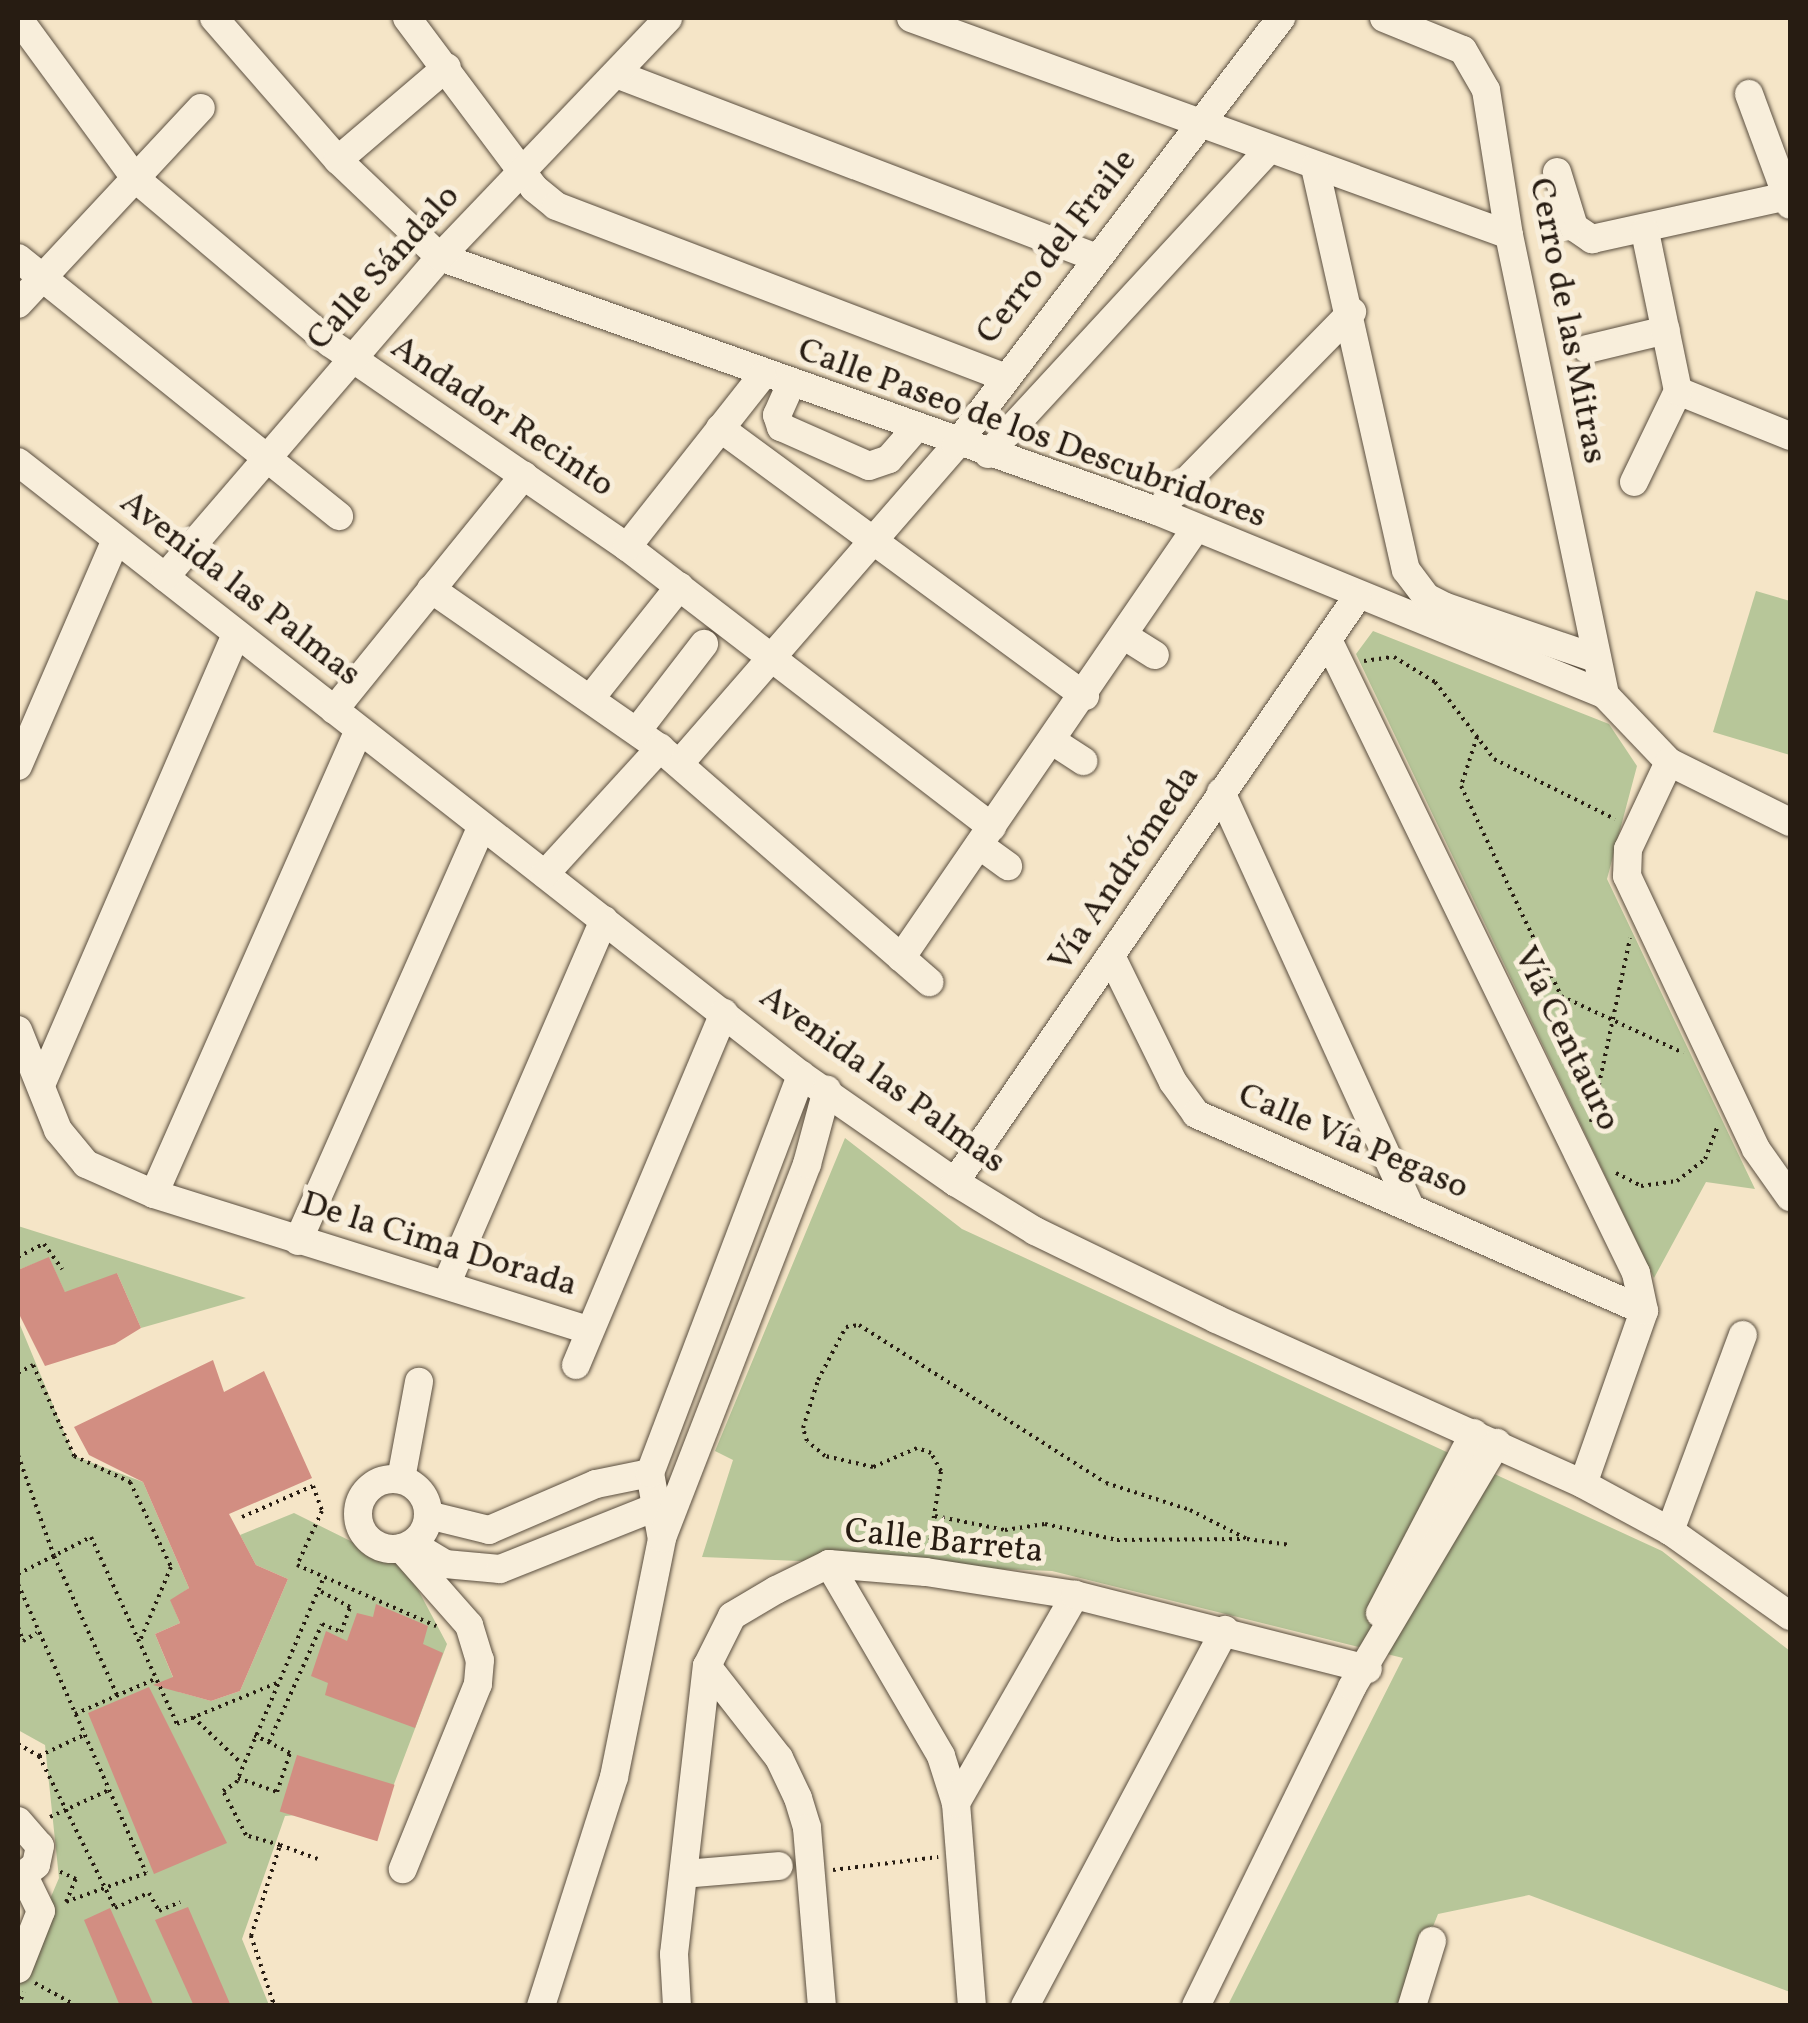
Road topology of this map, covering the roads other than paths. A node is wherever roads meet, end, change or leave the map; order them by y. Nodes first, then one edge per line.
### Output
1 (18, 18) edge
2 (214, 18) edge
3 (668, 18) edge
4 (911, 18) edge
5 (1281, 18) edge
6 (1384, 18) edge
7 (421, 23) edge
8 (446, 67) junction
9 (616, 74) junction
10 (1749, 94) dead end
11 (201, 108) dead end
12 (1199, 123) junction
13 (1269, 149) junction
14 (338, 160) junction
15 (1315, 167) junction
16 (522, 171) junction
17 (1556, 172) dead end
18 (136, 178) junction
19 (1789, 200) edge
20 (1645, 231) junction
21 (1509, 235) junction
22 (440, 257) junction
23 (18, 258) edge
24 (1097, 258) junction
25 (42, 279) junction
26 (18, 304) edge
27 (1352, 312) junction
28 (1666, 330) junction
29 (1587, 349) dead end
30 (351, 360) junction
31 (762, 376) junction
32 (1004, 377) junction
33 (790, 386) junction
34 (1678, 391) junction
35 (852, 408) junction
36 (720, 428) junction
37 (914, 430) junction
38 (1790, 436) edge
39 (956, 445) junction
40 (834, 450) junction
41 (988, 454) junction
42 (266, 458) junction
43 (18, 462) edge
44 (524, 476) junction
45 (1634, 482) dead end
46 (1157, 512) junction
47 (339, 516) dead end
48 (1196, 528) junction
49 (116, 540) junction
50 (872, 544) junction
51 (627, 547) junction
52 (165, 577) junction
53 (680, 586) junction
54 (431, 590) junction
55 (1357, 598) junction
56 (236, 634) junction
57 (1126, 637) junction
58 (1328, 640) junction
59 (704, 644) dead end
60 (770, 653) junction
61 (1155, 655) dead end
62 (1595, 658) junction
63 (1605, 695) junction
64 (1085, 696) junction
65 (590, 699) junction
66 (334, 710) junction
67 (359, 730) junction
68 (1054, 742) junction
69 (659, 747) junction
70 (1083, 762) dead end
71 (1670, 762) junction
72 (18, 766) edge
73 (1221, 792) junction
74 (1790, 824) edge
75 (482, 826) junction
76 (986, 836) junction
77 (1008, 866) dead end
78 (545, 874) junction
79 (604, 920) junction
80 (901, 958) junction
81 (1112, 958) junction
82 (930, 982) dead end
83 (724, 1013) junction
84 (18, 1030) edge
85 (801, 1074) junction
86 (41, 1085) junction
87 (827, 1090) junction
88 (954, 1182) junction
89 (154, 1194) junction
90 (1790, 1197) edge
91 (1408, 1203) junction
92 (298, 1241) junction
93 (446, 1285) junction
94 (1644, 1311) junction
95 (588, 1330) junction
96 (1743, 1335) dead end
97 (576, 1365) dead end
98 (419, 1382) dead end
99 (676, 1408) junction
100 (705, 1421) junction
101 (1486, 1438) junction
102 (650, 1472) junction
103 (401, 1479) junction
104 (1583, 1484) junction
105 (665, 1503) junction
106 (428, 1514) junction
107 (1670, 1531) junction
108 (406, 1546) junction
109 (829, 1564) junction
110 (1074, 1595) junction
111 (1790, 1616) edge
112 (1225, 1630) junction
113 (707, 1666) junction
114 (1357, 1673) junction
115 (956, 1803) junction
116 (28, 1822) edge
117 (778, 1866) dead end
118 (403, 1869) dead end
119 (28, 1873) edge
120 (684, 1874) junction
121 (1432, 1941) dead end
122 (23, 1974) edge
123 (1417, 2004) edge
124 (541, 2006) edge
125 (677, 2006) edge
126 (822, 2006) edge
127 (972, 2006) edge
128 (1024, 2006) edge
129 (1196, 2006) edge

1 - 18 street, Andador Recinto
2 - 14 street
3 - 9 street, Calle Sándalo
4 - 12 street
5 - 12 street, Cerro del Fraile
6 - 21 street, Cerro de las Mitras
7 - 8 street
8 - 14 street
8 - 16 street
9 - 16 street, Calle Sándalo
9 - 24 street
10 - 19 street
11 - 18 street
12 - 13 street
12 - 24 street, Cerro del Fraile
13 - 15 street
13 - 41 street
14 - 22 street
15 - 21 street
15 - 27 street
16 - 22 street, Calle Sándalo
16 - 32 street
17 - 20 street
18 - 25 street
18 - 30 street, Andador Recinto
19 - 20 street
20 - 28 street
21 - 62 street, Cerro de las Mitras
22 - 30 street, Calle Sándalo
22 - 31 street, Calle Paseo de los Descubridores
23 - 25 street
24 - 32 street, Cerro del Fraile
25 - 26 street
25 - 42 street
27 - 46 street
27 - 62 street
28 - 29 street
28 - 34 street
30 - 42 street, Calle Sándalo
30 - 44 street, Andador Recinto
31 - 33 street, Calle Paseo de los Descubridores
31 - 36 street
32 - 39 street, Cerro del Fraile
33 - 35 street, Calle Paseo de los Descubridores
33 - 40 street
34 - 38 street
34 - 45 street
35 - 37 street, Calle Paseo de los Descubridores
35 - 40 street
36 - 50 street
36 - 51 street
37 - 39 street, Calle Paseo de los Descubridores
37 - 40 street
39 - 41 street, Calle Paseo de los Descubridores
39 - 50 street, Cerro del Fraile
41 - 46 street, Calle Paseo de los Descubridores
42 - 47 street
42 - 52 street, Calle Sándalo
43 - 49 street, Avenida las Palmas
44 - 51 street, Andador Recinto
44 - 54 street
46 - 48 street, Calle Paseo de los Descubridores
48 - 55 street, Calle Paseo de los Descubridores
48 - 57 street
49 - 52 street, Avenida las Palmas
49 - 72 street
50 - 60 street, Cerro del Fraile
50 - 64 street
51 - 53 street, Andador Recinto
52 - 56 street, Avenida las Palmas
53 - 60 street, Andador Recinto
53 - 65 street
54 - 65 street
54 - 66 street
55 - 58 street, Vía Andrómeda
55 - 63 street, Calle Paseo de los Descubridores
56 - 66 street, Avenida las Palmas
56 - 86 street
57 - 61 street
57 - 64 street
58 - 73 street, Vía Andrómeda
58 - 94 street, Vía Centauro
59 - 69 street
60 - 69 street, Cerro del Fraile
60 - 76 street, Andador Recinto
62 - 63 street, Cerro de las Mitras
63 - 71 street, Calle Paseo de los Descubridores
64 - 68 street
65 - 69 street
66 - 67 street, Avenida las Palmas
67 - 75 street, Avenida las Palmas
67 - 89 street
68 - 70 street
68 - 76 street
69 - 78 street
69 - 80 street
71 - 74 street, Calle Paseo de los Descubridores
71 - 90 street
73 - 81 street, Vía Andrómeda
73 - 91 street
75 - 78 street, Avenida las Palmas
75 - 92 street
76 - 77 street, Andador Recinto
76 - 80 street
78 - 79 street, Avenida las Palmas
79 - 83 street, Avenida las Palmas
79 - 93 street
80 - 82 street
81 - 88 street, Vía Andrómeda
81 - 91 street, Calle Vía Pegaso
83 - 85 street, Avenida las Palmas
83 - 95 street, De la Cima Dorada
84 - 86 street, De la Cima Dorada
85 - 87 street, Avenida las Palmas
85 - 99 street
86 - 89 street, De la Cima Dorada
87 - 88 street, Avenida las Palmas
87 - 100 street
88 - 101 street, Avenida las Palmas
89 - 92 street, De la Cima Dorada
91 - 94 street, Calle Vía Pegaso
92 - 93 street, De la Cima Dorada
93 - 95 street, De la Cima Dorada
94 - 104 street
95 - 97 street
96 - 107 street
98 - 103 street
99 - 100 street
99 - 102 street
100 - 105 street
101 - 104 street, Avenida las Palmas
101 - 114 street
102 - 105 street
102 - 106 street
103 - 106 street
103 - 108 street
104 - 107 street, Avenida las Palmas
105 - 108 street
105 - 124 street
106 - 108 street
107 - 111 street, Avenida las Palmas
108 - 118 street
109 - 110 street, Calle Barreta
109 - 113 street, Calle Barreta
109 - 115 street
110 - 112 street, Calle Barreta
110 - 115 street
112 - 114 street, Calle Barreta
112 - 128 street
113 - 120 street, Calle Barreta
113 - 126 street
114 - 129 street
115 - 127 street
116 - 119 street
117 - 120 street
119 - 122 street
120 - 125 street, Calle Barreta
121 - 123 street

